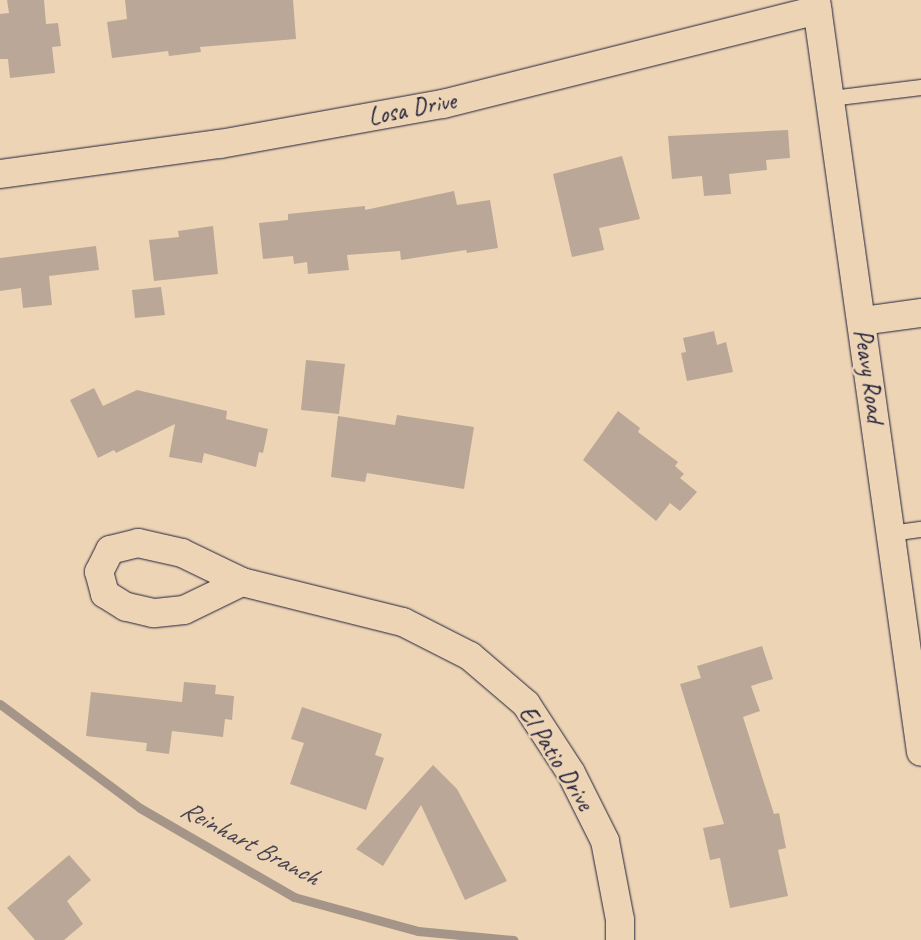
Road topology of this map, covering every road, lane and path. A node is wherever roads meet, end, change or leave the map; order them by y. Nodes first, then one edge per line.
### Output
1 (817, 5) edge
2 (921, 87) edge
3 (831, 98) junction
4 (0, 174) edge
5 (921, 313) edge
6 (862, 321) junction
7 (921, 529) edge
8 (891, 533) junction
9 (242, 582) dead end
10 (921, 752) edge
11 (620, 940) edge

1 - 3 street, Peavy Road
1 - 4 street, Losa Drive
2 - 3 lane
3 - 6 street, Peavy Road
5 - 6 street
6 - 8 street, Peavy Road
7 - 8 lane
8 - 10 street, Peavy Road
9 - 11 street, El Patio Drive

